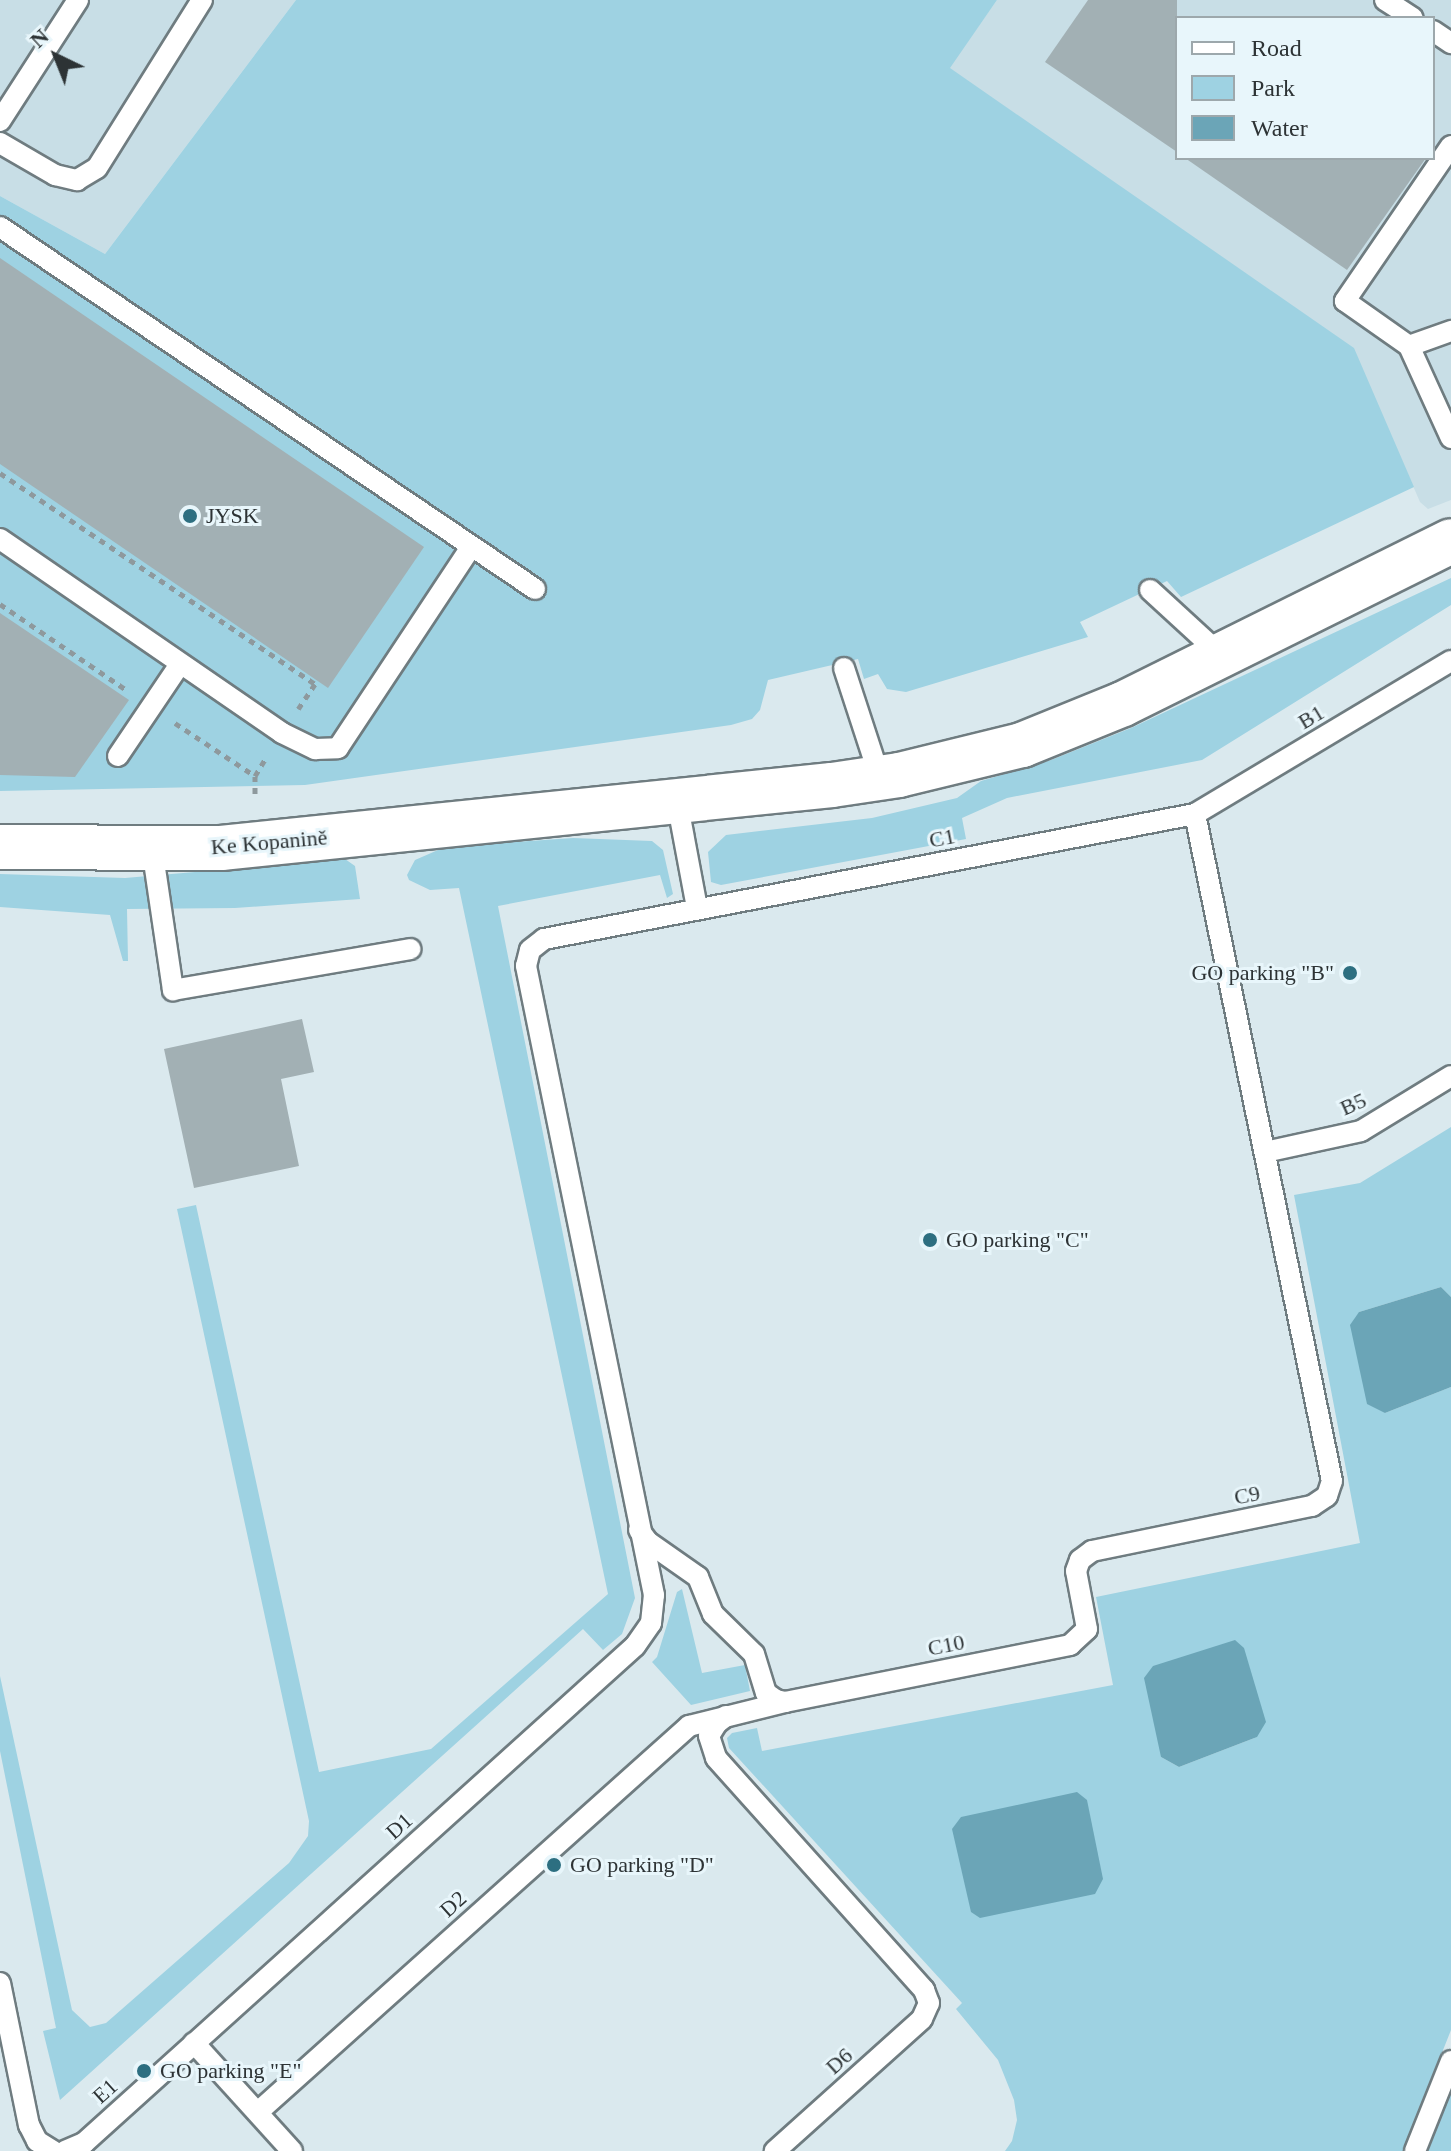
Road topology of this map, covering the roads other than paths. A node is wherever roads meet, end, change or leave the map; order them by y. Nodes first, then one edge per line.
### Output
1 (78, 0) edge
2 (202, 0) edge
3 (1385, 0) edge
4 (1410, 16) edge
5 (0, 121) edge
6 (0, 143) edge
7 (1451, 146) edge
8 (0, 227) edge
9 (1451, 331) edge
10 (1409, 346) junction
11 (1451, 438) edge
12 (0, 539) edge
13 (1451, 541) edge
14 (471, 547) junction
15 (535, 589) dead end
16 (1150, 590) dead end
17 (1221, 655) junction
18 (1451, 661) edge
19 (180, 664) junction
20 (844, 668) dead end
21 (118, 756) dead end
22 (880, 778) junction
23 (677, 801) junction
24 (1195, 814) junction
25 (0, 847) edge
26 (152, 848) junction
27 (697, 908) junction
28 (410, 949) dead end
29 (1451, 1076) edge
30 (1265, 1152) junction
31 (639, 1530) junction
32 (1092, 1551) joint
33 (785, 1702) junction
34 (726, 1716) junction
35 (681, 1732) joint
36 (0, 1983) edge
37 (194, 2043) junction
38 (1451, 2061) edge
39 (258, 2112) junction
40 (75, 2148) edge
41 (53, 2151) edge
42 (292, 2151) edge
43 (775, 2151) edge
44 (1415, 2151) edge

1 - 5 lane
2 - 6 lane
3 - 4 lane
7 - 10 lane
8 - 14 lane
9 - 10 lane
10 - 11 lane
12 - 19 lane
13 - 17 street, Ke Kopanině
14 - 15 lane
14 - 19 lane
16 - 17 lane
17 - 22 street, Ke Kopanině
18 - 24 lane, B1
19 - 21 lane
20 - 22 lane
22 - 23 street, Ke Kopanině
23 - 26 street, Ke Kopanině
23 - 27 lane
24 - 27 lane, C1
24 - 30 lane, C9
25 - 26 street, Ke Kopanině
26 - 28 lane
27 - 31 lane, C1
29 - 30 lane, B5
30 - 32 lane, C9
31 - 33 lane
31 - 37 lane, D1
32 - 33 lane, C10
33 - 34 lane, C10
34 - 35 lane, C10
34 - 43 lane, D6
35 - 39 lane, D2
36 - 41 lane
37 - 39 lane
37 - 40 lane, E1
38 - 44 lane
39 - 42 lane

